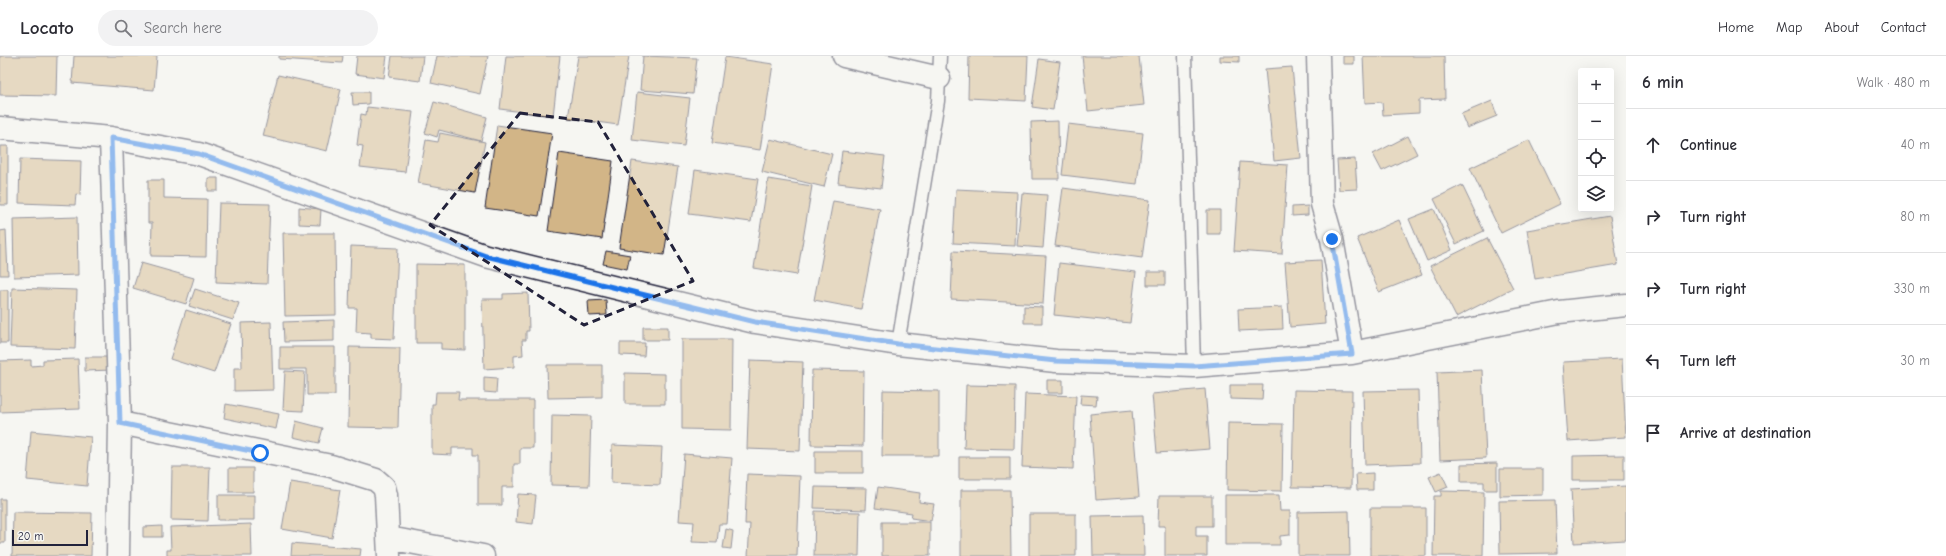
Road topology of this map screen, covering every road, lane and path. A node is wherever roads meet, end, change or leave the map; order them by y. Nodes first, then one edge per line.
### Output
1 (844, 56) edge
2 (940, 56) edge
3 (1185, 56) edge
4 (1318, 56) edge
5 (939, 78) junction
6 (0, 128) edge
7 (111, 138) junction
8 (1626, 305) edge
9 (898, 344) junction
10 (1352, 354) junction
11 (1194, 366) junction
12 (120, 423) junction
13 (389, 547) edge
14 (118, 556) edge
15 (483, 556) edge

1 - 5 street
2 - 5 lane
3 - 11 lane
4 - 10 street
5 - 9 lane
6 - 7 street
7 - 9 street
7 - 12 street
8 - 10 street
9 - 11 street
10 - 11 street
12 - 13 street
12 - 14 street
13 - 15 street

